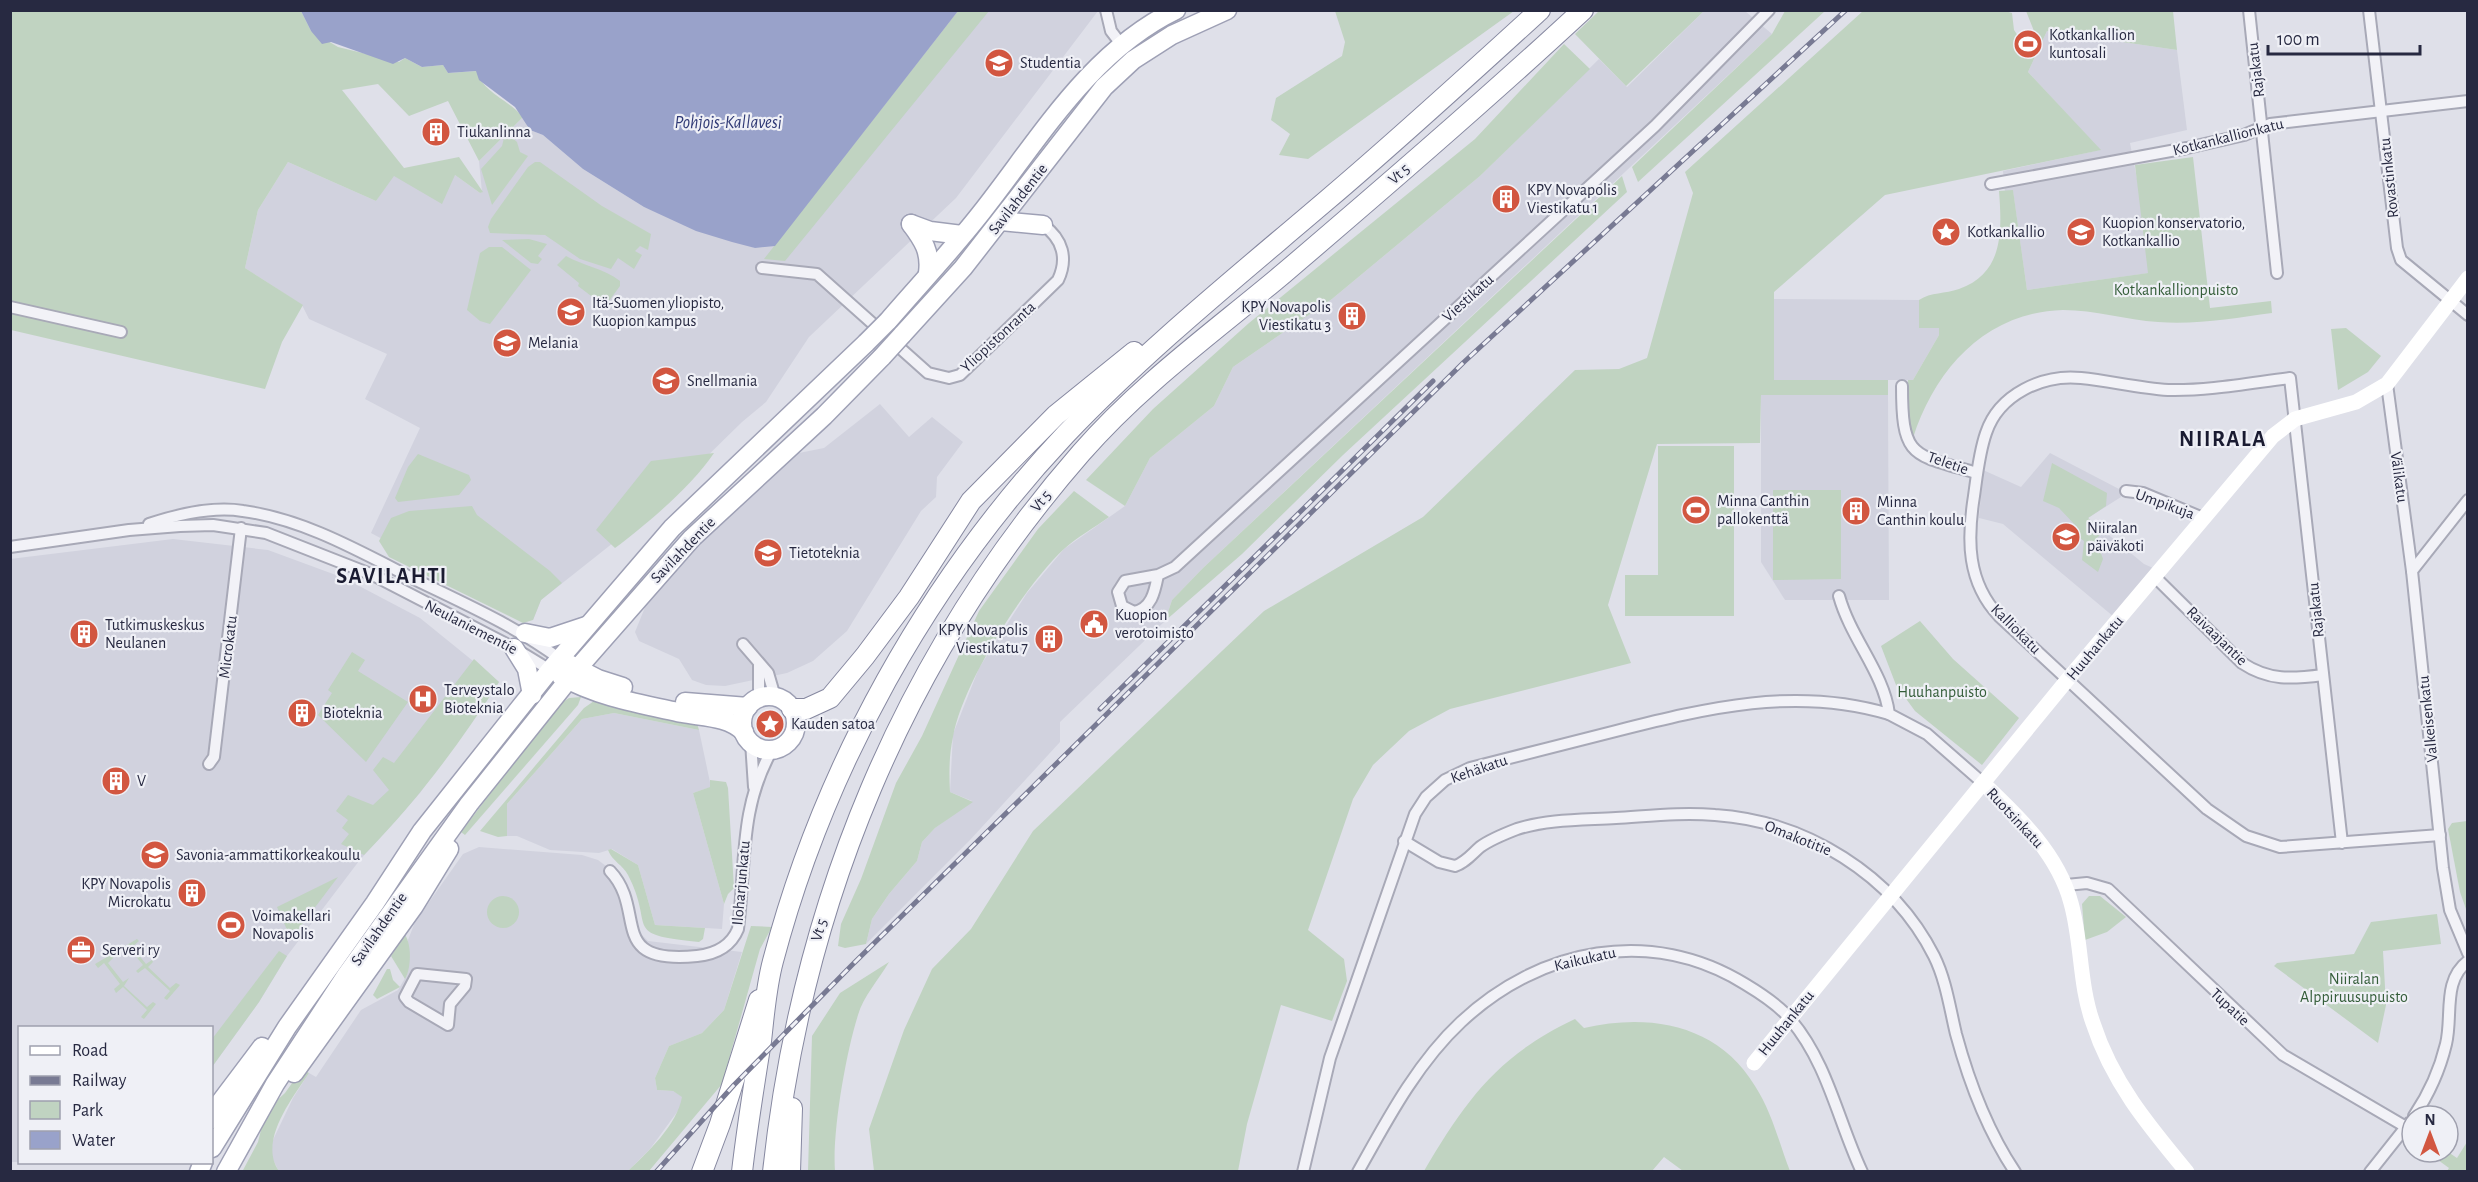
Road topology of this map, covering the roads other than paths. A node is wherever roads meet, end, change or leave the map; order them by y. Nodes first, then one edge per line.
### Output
1 (1106, 10) edge
2 (1176, 10) edge
3 (1227, 10) edge
4 (1540, 10) edge
5 (1583, 10) edge
6 (1769, 10) edge
7 (2249, 10) edge
8 (2369, 10) edge
9 (1122, 45) junction
10 (1133, 60) junction
11 (2468, 101) edge
12 (2382, 111) junction
13 (2263, 127) junction
14 (1991, 184) dead end
15 (1022, 195) junction
16 (1000, 221) junction
17 (1043, 225) junction
18 (962, 235) junction
19 (762, 268) dead end
20 (928, 273) junction
21 (2277, 273) dead end
22 (2468, 278) edge
23 (2450, 301) junction
24 (10, 307) edge
25 (1194, 314) junction
26 (2468, 315) edge
27 (121, 332) dead end
28 (2290, 378) joint
29 (2387, 384) junction
30 (1902, 386) dead end
31 (2295, 419) junction
32 (1977, 473) junction
33 (2126, 491) dead end
34 (2468, 500) edge
35 (2203, 518) junction
36 (241, 528) junction
37 (129, 530) junction
38 (10, 547) edge
39 (2412, 571) junction
40 (1158, 575) dead end
41 (2155, 577) junction
42 (1839, 596) dead end
43 (587, 626) junction
44 (519, 641) junction
45 (743, 644) dead end
46 (555, 664) junction
47 (759, 665) junction
48 (573, 675) junction
49 (2323, 675) junction
50 (2068, 679) junction
51 (531, 695) junction
52 (761, 701) junction
53 (792, 709) junction
54 (1889, 714) junction
55 (747, 737) junction
56 (772, 750) junction
57 (209, 764) dead end
58 (1983, 783) junction
59 (754, 788) junction
60 (449, 795) junction
61 (469, 804) junction
62 (2440, 835) junction
63 (1404, 841) junction
64 (2342, 843) junction
65 (610, 871) dead end
66 (2066, 885) junction
67 (1891, 894) junction
68 (383, 908) junction
69 (2468, 953) edge
70 (2468, 961) edge
71 (771, 967) junction
72 (417, 974) joint
73 (802, 994) junction
74 (1790, 1018) junction
75 (1754, 1063) dead end
76 (2420, 1104) edge
77 (261, 1109) junction
78 (2400, 1115) edge
79 (213, 1117) edge
80 (2400, 1133) edge
81 (213, 1146) edge
82 (226, 1172) edge
83 (702, 1172) edge
84 (741, 1172) edge
85 (773, 1172) edge
86 (790, 1172) edge
87 (1303, 1172) edge
88 (1358, 1172) edge
89 (1862, 1172) edge
90 (2015, 1172) edge
91 (2187, 1172) edge
92 (2370, 1172) edge

1 - 9 street
2 - 9 main road, Savilahdentie
3 - 10 main road, Savilahdentie
4 - 25 highway, Vt 5
5 - 73 highway, Vt 5
6 - 40 street, Viestikatu
7 - 13 street, Rajakatu
8 - 12 street, Rovastinkatu
9 - 10 street
9 - 18 main road, Savilahdentie
10 - 15 main road, Savilahdentie
11 - 12 street, Kotkankallionkatu
12 - 13 street, Kotkankallionkatu
12 - 23 street, Rovastinkatu
13 - 14 street, Kotkankallionkatu
13 - 21 street, Rajakatu
15 - 16 main road, Savilahdentie
15 - 17 main road
16 - 17 main road
16 - 48 main road, Savilahdentie, bridge
17 - 19 street, Yliopistonranta
18 - 20 main road, Savilahdentie
18 - 20 main road
20 - 43 main road, Savilahdentie, bridge
22 - 23 street, Huuhankatu
23 - 26 street, Rovastinkatu
23 - 29 street, Huuhankatu
24 - 27 street
25 - 53 highway
25 - 71 highway, Vt 5
28 - 31 street, Rajakatu
28 - 32 street, Kalliokatu
29 - 31 street, Huuhankatu
29 - 39 street, Välikatu
30 - 32 street, Teletie
31 - 35 street, Huuhankatu
31 - 49 street, Rajakatu
32 - 50 street, Kalliokatu
33 - 35 street, Umpikuja
34 - 39 street
35 - 41 street, Huuhankatu
36 - 37 street, Neulaniementie
36 - 44 street, Neulaniementie
36 - 57 street, Microkatu
37 - 38 street, Neulaniementie
37 - 44 street, Neulaniementie
39 - 62 street, Valkeisenkatu
41 - 49 street, Raivaajantie
41 - 50 street, Huuhankatu
42 - 54 street
43 - 44 main road
43 - 46 main road, Savilahdentie
44 - 46 street, Neulaniementie
44 - 46 street, Neulaniementie
44 - 51 main road
45 - 47 street
46 - 48 main road, Neulaniementie
46 - 51 main road, Savilahdentie
47 - 52 street
47 - 52 street
48 - 52 main road
48 - 55 main road
48 - 61 main road, Savilahdentie
49 - 64 street, Rajakatu
50 - 58 street, Huuhankatu
50 - 64 street, Kalliokatu
51 - 60 main road, Savilahdentie
52 - 53 main road
52 - 55 main road
53 - 56 main road
54 - 58 street, Ruotsinkatu
54 - 63 street, Kehäkatu
55 - 56 main road
55 - 59 street, Iloharjunkatu
56 - 59 street, Iloharjunkatu
58 - 66 street, Ruotsinkatu
58 - 67 street, Huuhankatu
59 - 65 street, Iloharjunkatu
60 - 68 main road, Savilahdentie
60 - 79 main road
61 - 68 main road, Savilahdentie
61 - 77 main road
62 - 64 street, Kalliokatu
62 - 69 street, Valkeisenkatu
63 - 67 street, Omakotitie
63 - 87 street, Kehäkatu
66 - 78 street, Tupatie
66 - 91 street, Ruotsinkatu
67 - 74 street, Huuhankatu
67 - 90 street, Omakotitie
68 - 77 main road, Savilahdentie
68 - 81 main road, Savilahdentie
70 - 76 street
71 - 83 highway
71 - 84 highway, Vt 5
72 - 72 street
73 - 85 highway, Vt 5
73 - 86 highway
74 - 75 street, Huuhankatu
74 - 88 street, Kaikukatu
74 - 89 street, Kaikukatu
77 - 82 main road, Savilahdentie
80 - 92 street

